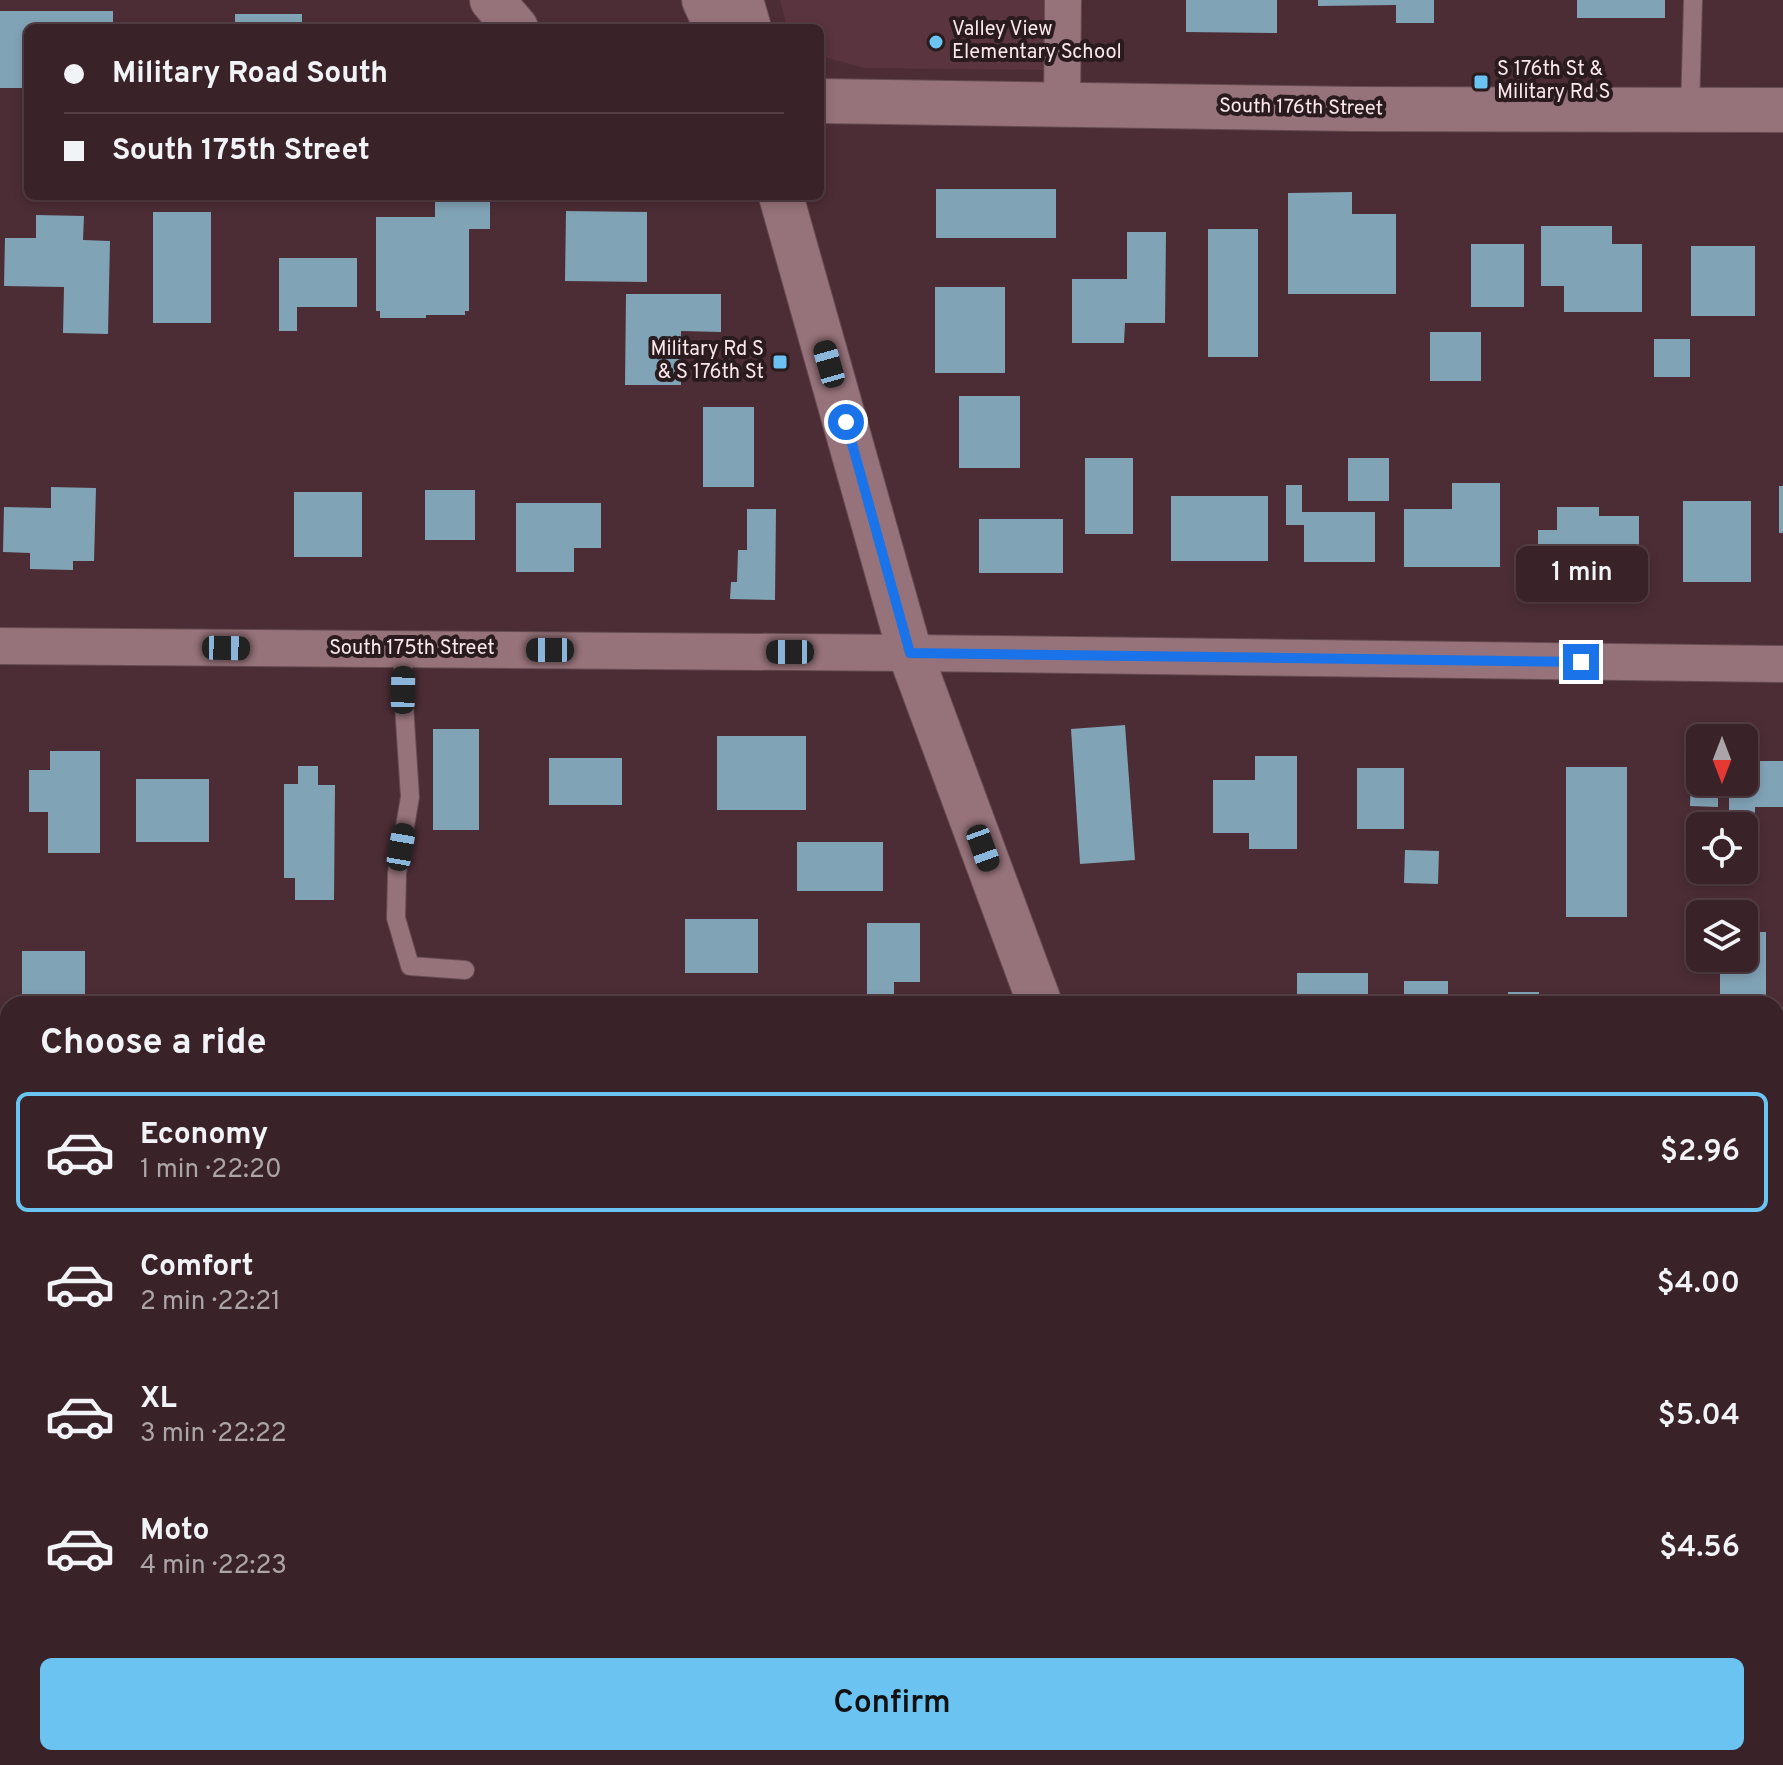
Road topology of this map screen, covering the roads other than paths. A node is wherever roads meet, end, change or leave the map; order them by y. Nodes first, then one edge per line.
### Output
1 (492, 0) edge
2 (704, 0) edge
3 (741, 0) edge
4 (1063, 0) edge
5 (1693, 0) edge
6 (513, 24) edge
7 (715, 24) edge
8 (748, 24) edge
9 (824, 101) edge
10 (1062, 105) junction
11 (1690, 110) junction
12 (1783, 110) edge
13 (782, 200) edge
14 (0, 646) edge
15 (403, 649) junction
16 (910, 653) junction
17 (1783, 664) edge
18 (465, 970) dead end
19 (1037, 996) edge

1 - 6 street
2 - 7 street
3 - 8 street
4 - 10 street
5 - 11 lane
9 - 10 street, South 176th Street
10 - 11 street, South 176th Street
11 - 12 street, South 176th Street
13 - 16 street
14 - 15 street, South 175th Street
15 - 16 street, South 175th Street
15 - 18 lane
16 - 17 street, South 175th Street
16 - 19 street

